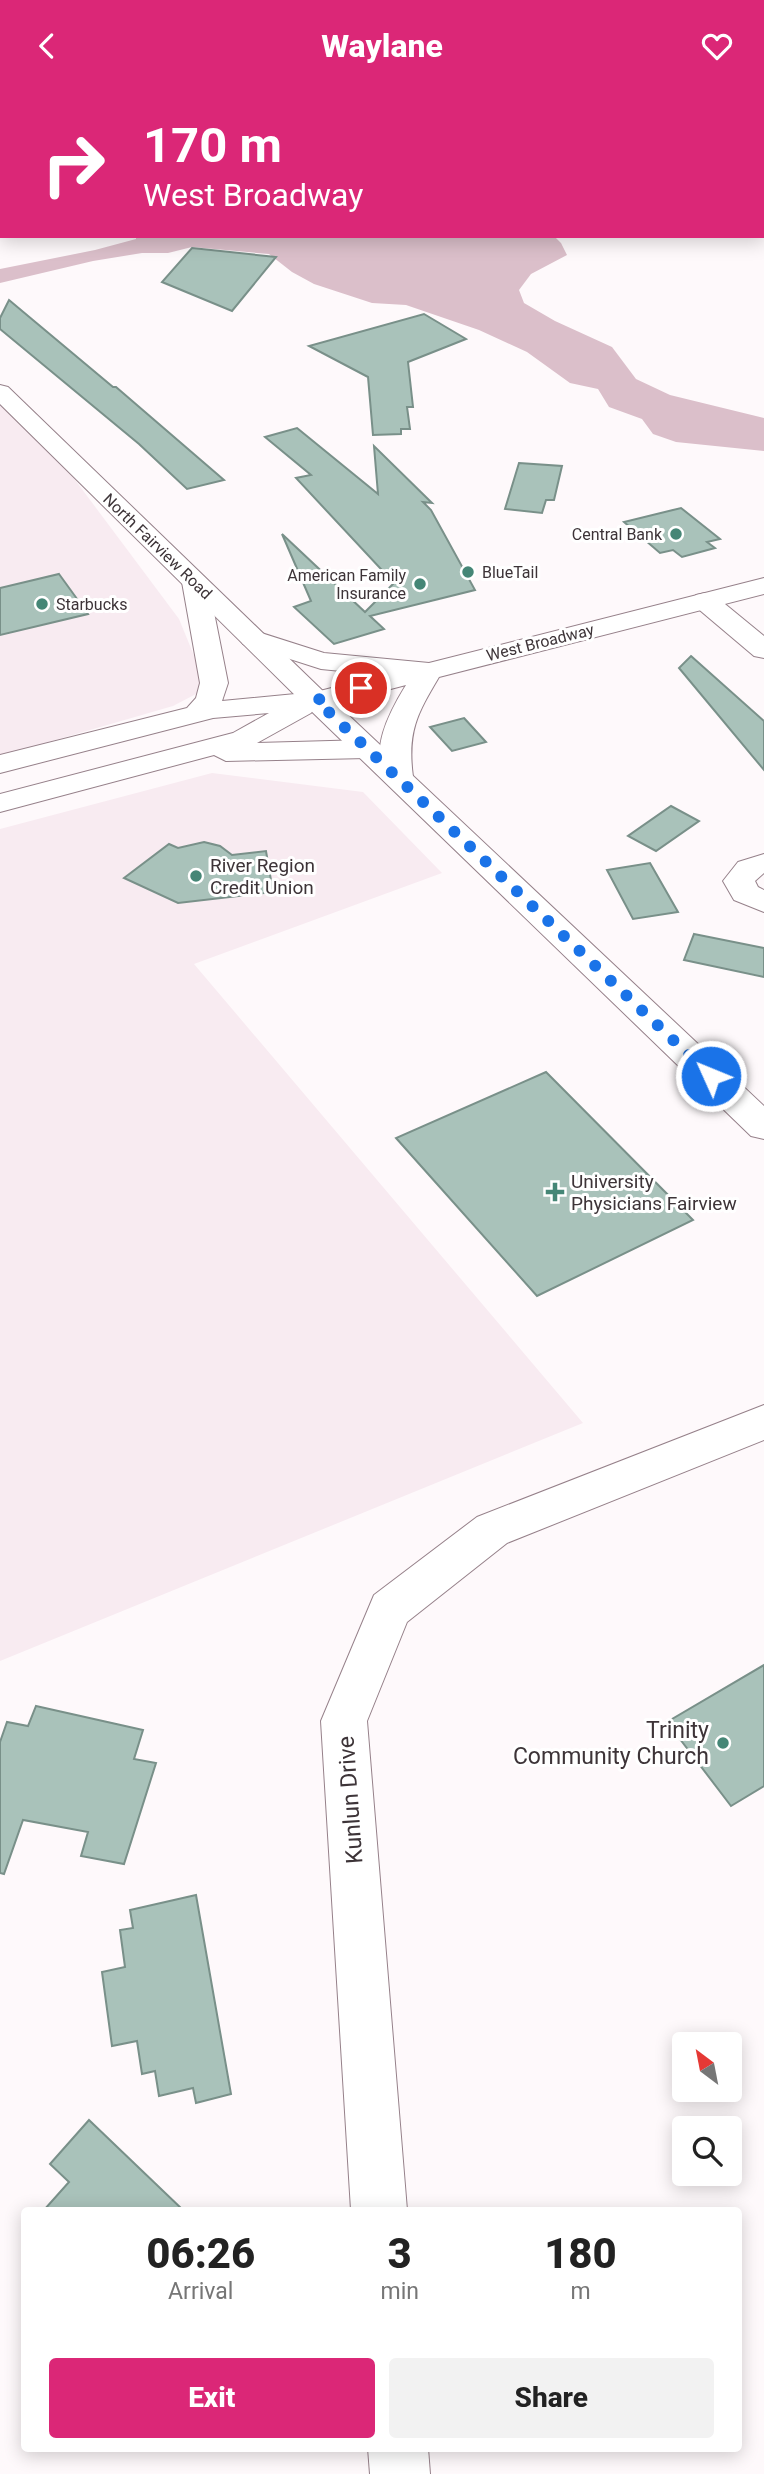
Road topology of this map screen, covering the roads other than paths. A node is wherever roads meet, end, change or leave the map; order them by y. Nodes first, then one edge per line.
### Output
1 (0, 392) edge
2 (195, 582) junction
3 (764, 586) edge
4 (705, 601) junction
5 (252, 638) junction
6 (764, 650) edge
7 (429, 671) junction
8 (316, 700) junction
9 (197, 714) junction
10 (367, 749) junction
11 (192, 753) junction
12 (0, 764) edge
13 (398, 778) junction
14 (0, 803) edge
15 (764, 863) edge
16 (764, 902) edge
17 (764, 1126) edge
18 (764, 1422) edge
19 (379, 2207) edge
20 (398, 2452) edge
21 (400, 2474) edge

1 - 2 street, North Fairview Road
2 - 5 street, North Fairview Road
2 - 9 street
3 - 4 street, West Broadway
4 - 6 street
4 - 7 street, West Broadway
5 - 7 street
5 - 8 street, North Fairview Road
7 - 8 street, West Broadway
7 - 13 street
8 - 9 street, West Broadway
8 - 10 street, North Fairview Road
8 - 11 street, West Broadway
9 - 12 street, West Broadway
10 - 11 street
10 - 13 street, North Fairview Road
11 - 14 street, West Broadway
13 - 17 street, North Fairview Road
15 - 16 street
18 - 19 street, Kunlun Drive
20 - 21 street

